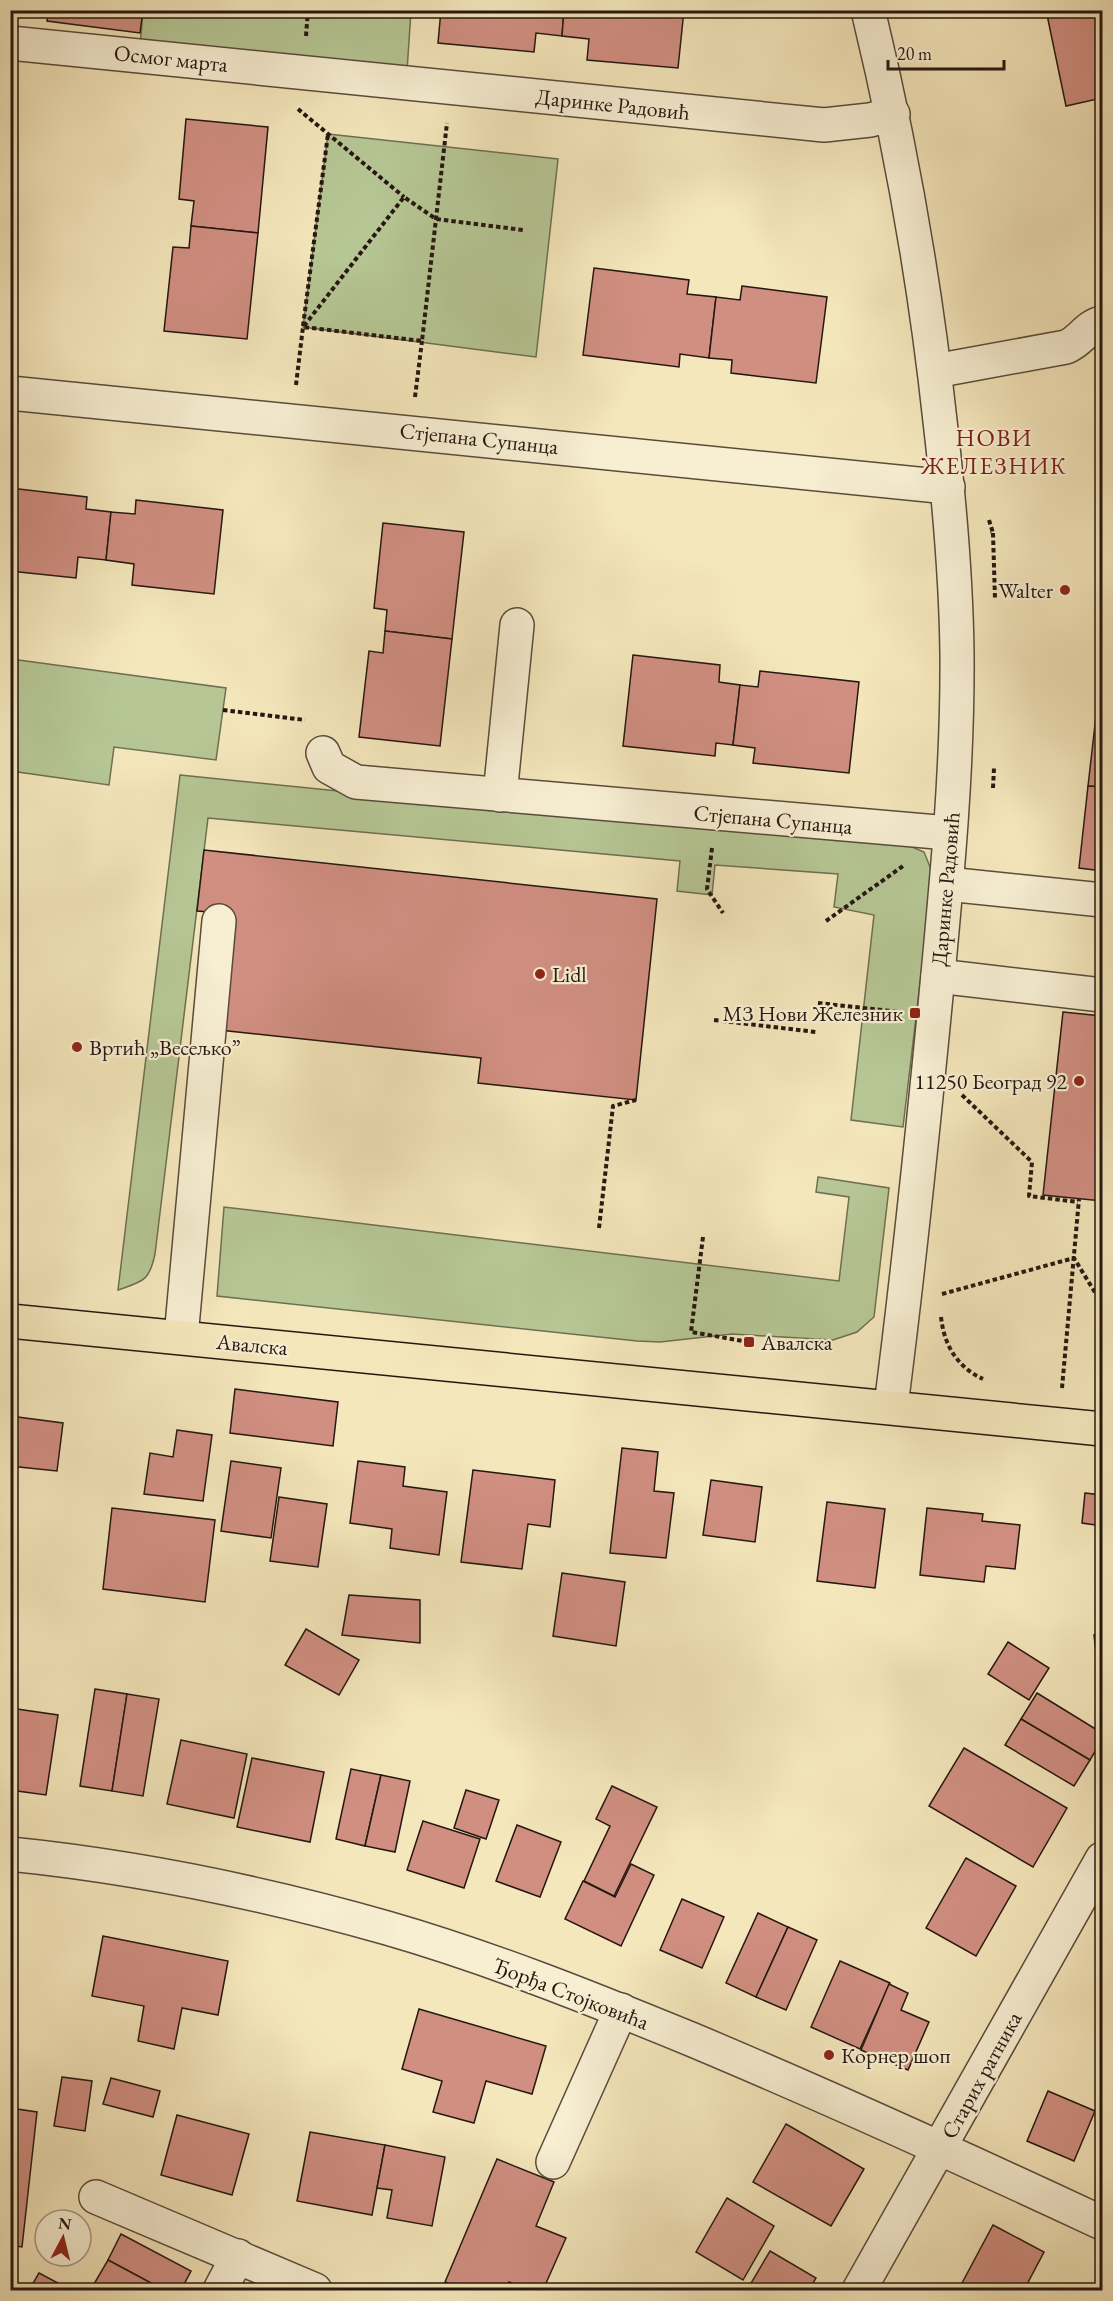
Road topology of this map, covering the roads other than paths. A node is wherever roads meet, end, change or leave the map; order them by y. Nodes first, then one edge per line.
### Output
1 (868, 10) edge
2 (10, 43) edge
3 (317, 72) joint
4 (893, 114) junction
5 (1102, 323) edge
6 (935, 371) junction
7 (10, 393) edge
8 (948, 487) junction
9 (517, 626) dead end
10 (323, 753) dead end
11 (500, 795) junction
12 (938, 833) junction
13 (946, 884) junction
14 (1102, 900) edge
15 (219, 921) dead end
16 (938, 976) junction
17 (1102, 995) edge
18 (10, 1321) edge
19 (181, 1337) junction
20 (891, 1406) junction
21 (1102, 1429) edge
22 (10, 1854) edge
23 (1102, 1858) edge
24 (621, 2010) junction
25 (940, 2147) junction
26 (553, 2162) dead end
27 (96, 2197) dead end
28 (1102, 2223) edge
29 (238, 2256) junction
30 (220, 2290) edge
31 (315, 2290) edge
32 (858, 2290) edge

1 - 4 street, Даринке Радовић
2 - 3 street, Осмог марта
3 - 4 street, Даринке Радовић
4 - 6 street, Даринке Радовић
5 - 6 street
6 - 8 street, Даринке Радовић
7 - 8 street, Стјепана Супанца
8 - 12 street, Даринке Радовић
9 - 11 street
10 - 11 street, Стјепана Супанца
11 - 12 street, Стјепана Супанца
12 - 13 street, Даринке Радовић
13 - 14 street
13 - 16 street, Даринке Радовић
15 - 19 street
16 - 17 street
16 - 20 street, Даринке Радовић
18 - 19 main road, Авалска
19 - 20 main road, Авалска
20 - 21 main road, Авалска
22 - 24 street, Ђорђа Стојковића
23 - 25 street, Старих ратника
24 - 25 street, Ђорђа Стојковића
24 - 26 street
25 - 28 street, Ђорђа Стојковића
25 - 32 street, Старих ратника
27 - 29 street
29 - 30 street
29 - 31 street

